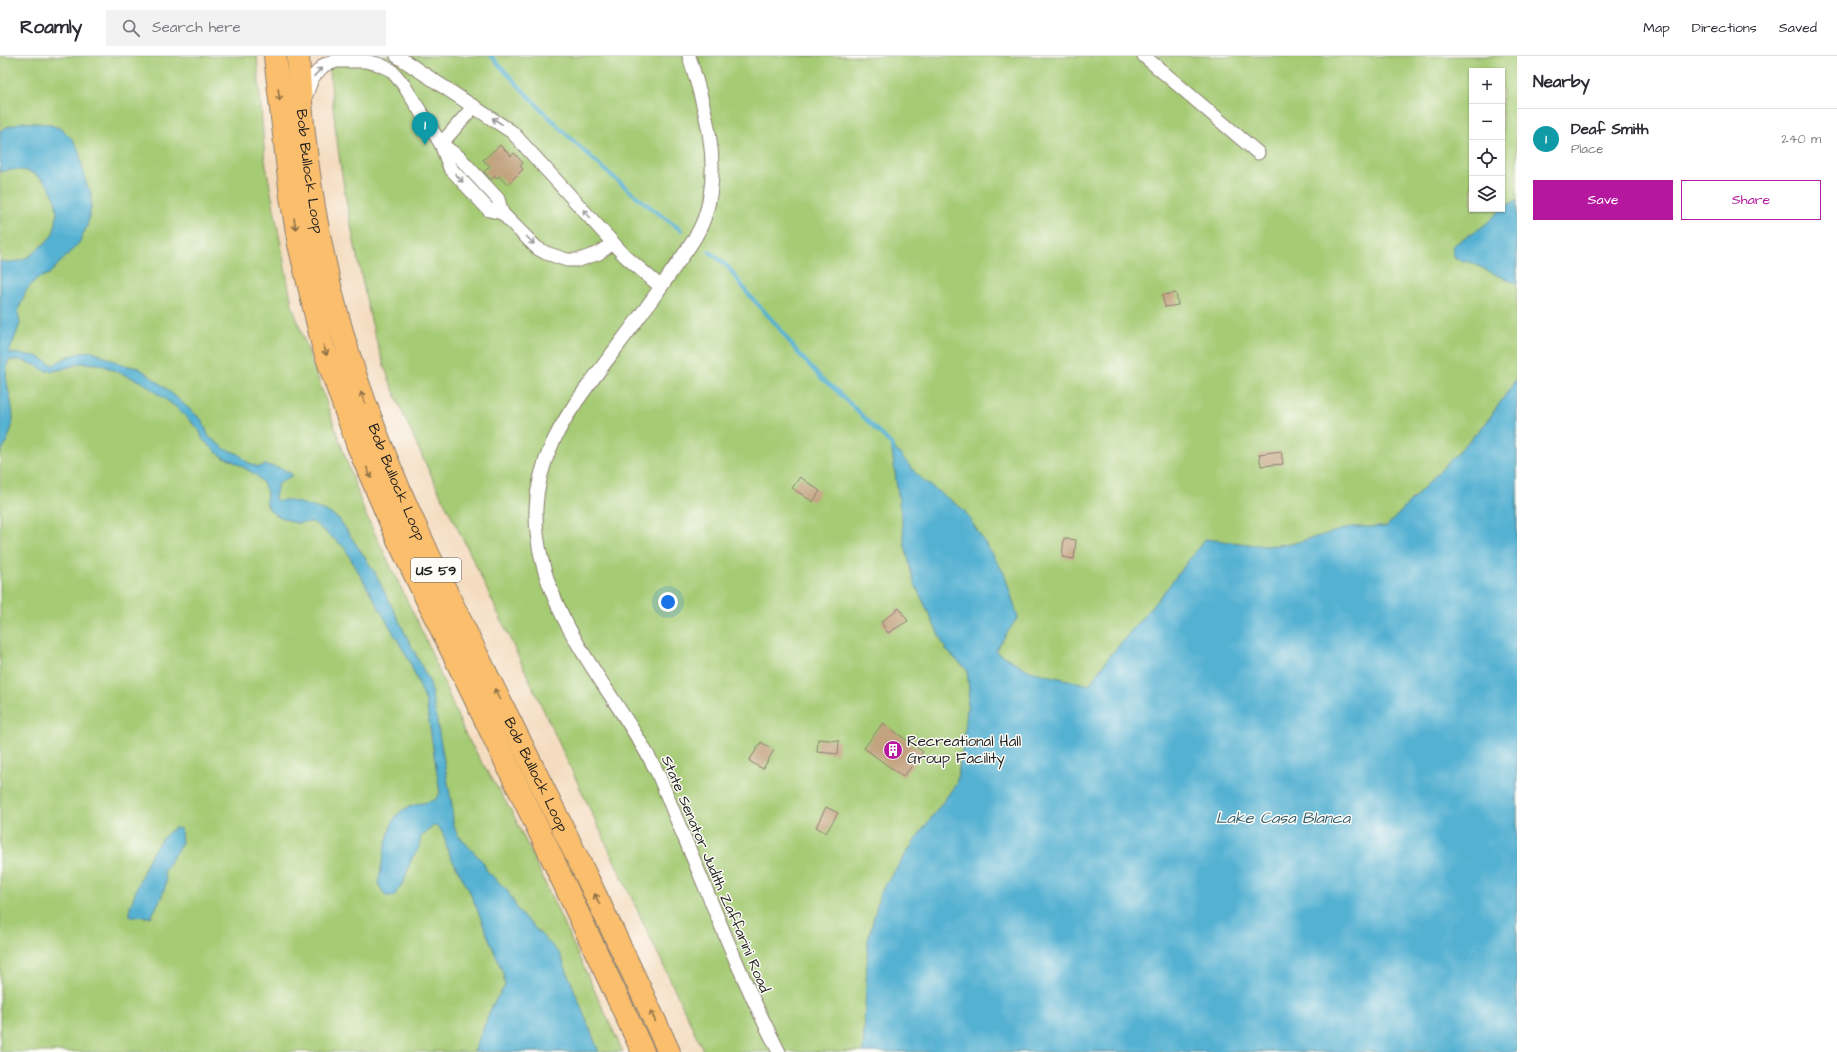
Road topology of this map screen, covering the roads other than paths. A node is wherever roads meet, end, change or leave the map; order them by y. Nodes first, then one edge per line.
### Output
1 (275, 56) edge
2 (298, 56) edge
3 (397, 56) edge
4 (688, 56) edge
5 (1144, 56) edge
6 (474, 106) junction
7 (302, 107) junction
8 (441, 144) junction
9 (1258, 154) dead end
10 (613, 243) junction
11 (661, 287) junction
12 (643, 1052) edge
13 (669, 1052) edge
14 (779, 1052) edge

1 -> 12 highway, Bob Bullock Loop / US 59
2 - 7 highway, Bob Bullock Loop / US 59
3 - 6 street
4 - 11 street, State Senator Judith Zaffarini Road
5 - 9 street
6 - 8 street
10 -> 6 street
7 -> 8 street
13 -> 7 highway, Bob Bullock Loop / US 59
8 -> 10 street
10 - 11 street
11 - 14 street, State Senator Judith Zaffarini Road

